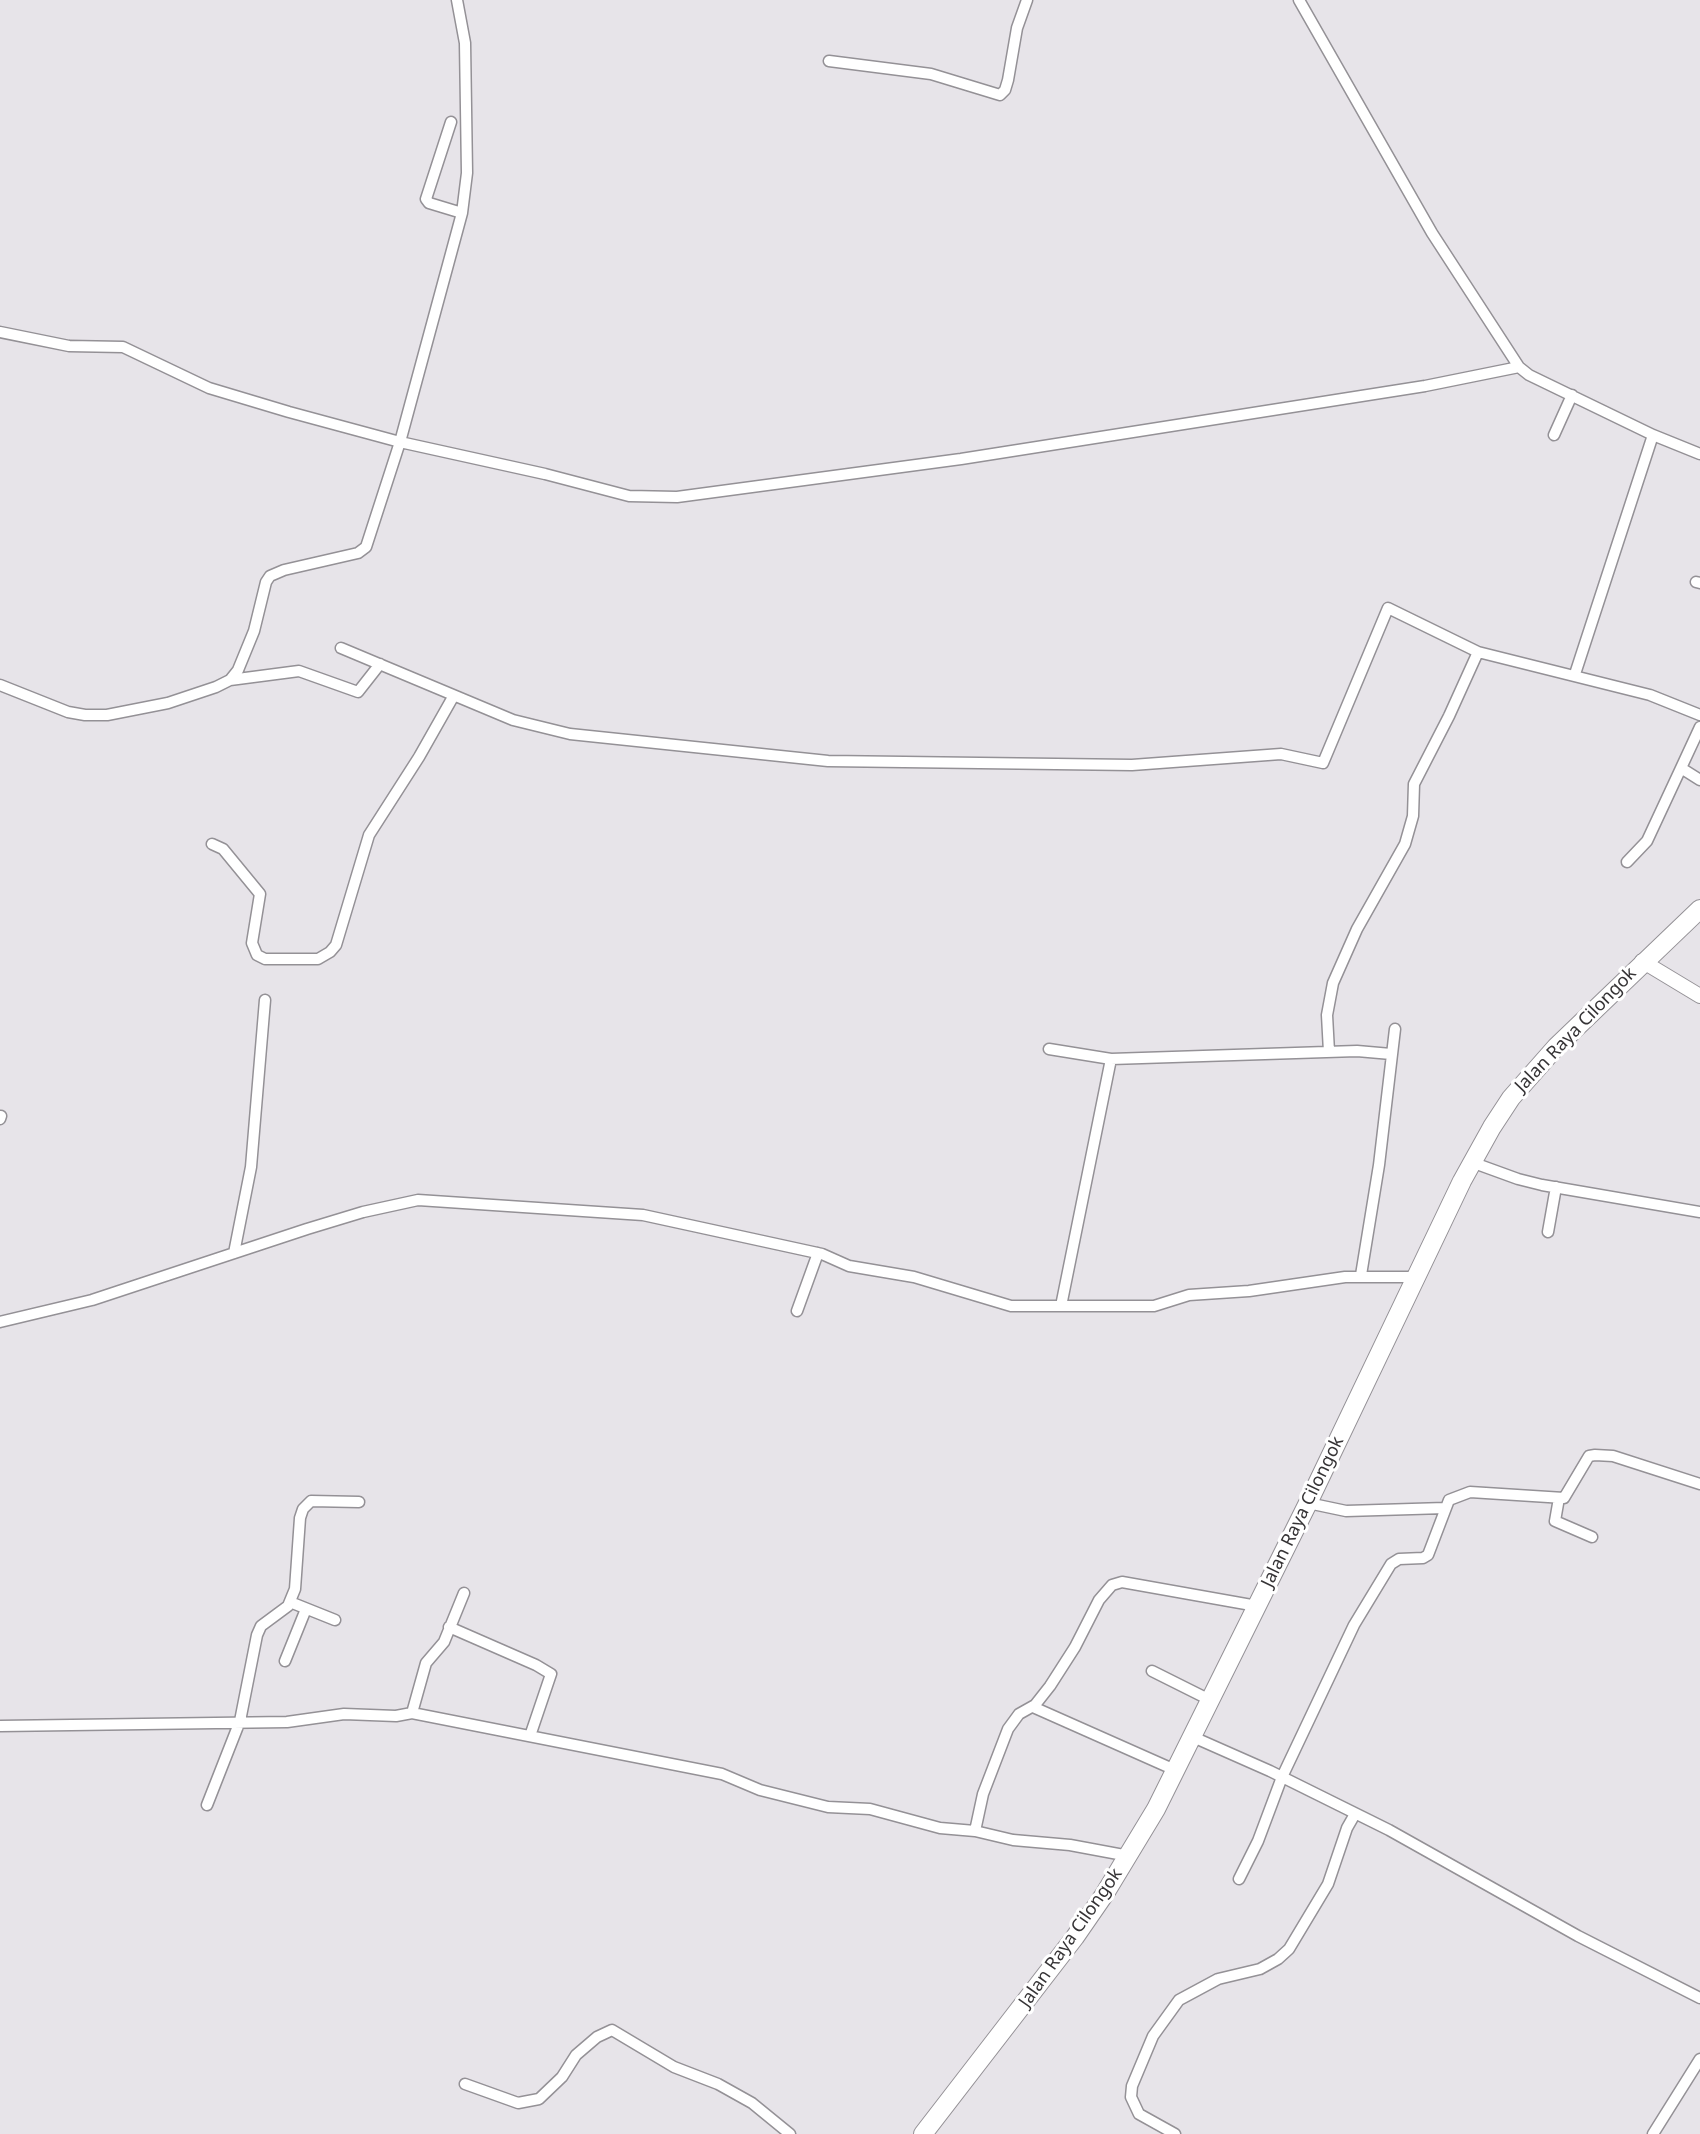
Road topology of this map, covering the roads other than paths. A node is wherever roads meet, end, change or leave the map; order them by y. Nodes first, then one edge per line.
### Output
1 (457, 0) edge
2 (1028, 0) edge
3 (1299, 0) edge
4 (829, 61) dead end
5 (451, 122) dead end
6 (462, 213) junction
7 (0, 332) edge
8 (1519, 367) junction
9 (1572, 395) junction
10 (1554, 435) dead end
11 (1653, 435) junction
12 (400, 442) junction
13 (1700, 454) edge
14 (341, 648) dead end
15 (1478, 652) junction
16 (380, 664) junction
17 (1575, 674) junction
18 (230, 680) junction
19 (0, 685) edge
20 (453, 697) junction
21 (1700, 715) edge
22 (1700, 727) edge
23 (1682, 768) junction
24 (1700, 780) edge
25 (212, 844) dead end
26 (1627, 862) dead end
27 (1700, 909) edge
28 (1642, 961) junction
29 (1700, 996) edge
30 (265, 1000) dead end
31 (1395, 1029) dead end
32 (1049, 1049) dead end
33 (1329, 1052) junction
34 (1391, 1054) junction
35 (1111, 1059) junction
36 (1474, 1162) junction
37 (1557, 1187) junction
38 (1700, 1212) edge
39 (1548, 1232) dead end
40 (234, 1253) junction
41 (818, 1253) junction
42 (1361, 1275) junction
43 (1416, 1277) junction
44 (1061, 1306) junction
45 (797, 1311) dead end
46 (0, 1323) edge
47 (1700, 1484) edge
48 (1559, 1498) junction
49 (359, 1502) dead end
50 (1308, 1503) junction
51 (1445, 1508) junction
52 (1592, 1537) dead end
53 (465, 1593) dead end
54 (290, 1602) junction
55 (1257, 1606) junction
56 (306, 1609) junction
57 (335, 1620) dead end
58 (449, 1627) junction
59 (285, 1661) dead end
60 (1152, 1671) dead end
61 (1210, 1700) junction
62 (1033, 1707) junction
63 (412, 1713) junction
64 (240, 1721) junction
65 (0, 1726) edge
66 (530, 1736) junction
67 (1193, 1737) junction
68 (1175, 1770) junction
69 (1282, 1777) junction
70 (207, 1805) dead end
71 (1355, 1814) junction
72 (975, 1831) junction
73 (1129, 1856) junction
74 (1239, 1879) dead end
75 (1700, 1998) edge
76 (1700, 2059) edge
77 (465, 2084) dead end
78 (790, 2134) edge
79 (923, 2134) edge
80 (1175, 2134) edge
81 (1653, 2134) edge

1 - 6 street
2 - 4 street
3 - 8 street
5 - 6 street
6 - 12 street
7 - 12 street
8 - 9 street
8 - 12 street
9 - 10 street
9 - 11 street
11 - 13 street
11 - 17 street
12 - 18 street
14 - 16 street
15 - 17 street
15 - 20 street
15 - 33 street
16 - 18 street
16 - 20 street
17 - 21 street
18 - 19 street
20 - 25 street
22 - 23 street
23 - 24 street
23 - 26 street
27 - 28 highway, Jalan Raya Cilongok
28 - 29 street
28 - 36 highway, Jalan Raya Cilongok
30 - 40 street
31 - 34 street
32 - 35 street
33 - 34 street
33 - 35 street
34 - 42 street
35 - 44 street
36 - 37 street
36 - 43 highway, Jalan Raya Cilongok
37 - 38 street
37 - 39 street
40 - 41 street
40 - 46 street
41 - 44 street
41 - 45 street
42 - 43 street
42 - 44 street
43 - 50 highway, Jalan Raya Cilongok
47 - 48 street
48 - 51 street
48 - 52 street
49 - 54 street
50 - 51 street
50 - 55 highway, Jalan Raya Cilongok
51 - 69 street
53 - 58 street
54 - 56 street
54 - 64 street
55 - 61 highway, Jalan Raya Cilongok
55 - 62 street
56 - 57 street
56 - 59 street
58 - 63 street
58 - 66 street
60 - 61 street
61 - 67 highway, Jalan Raya Cilongok
62 - 68 street
62 - 72 street
63 - 64 street
63 - 66 street
64 - 65 street
64 - 70 street
66 - 72 street
67 - 68 highway, Jalan Raya Cilongok
67 - 69 street
68 - 73 highway, Jalan Raya Cilongok
69 - 71 street
69 - 74 street
71 - 75 street
71 - 80 street
72 - 73 street
73 - 79 highway, Jalan Raya Cilongok
76 - 81 street
77 - 78 street

